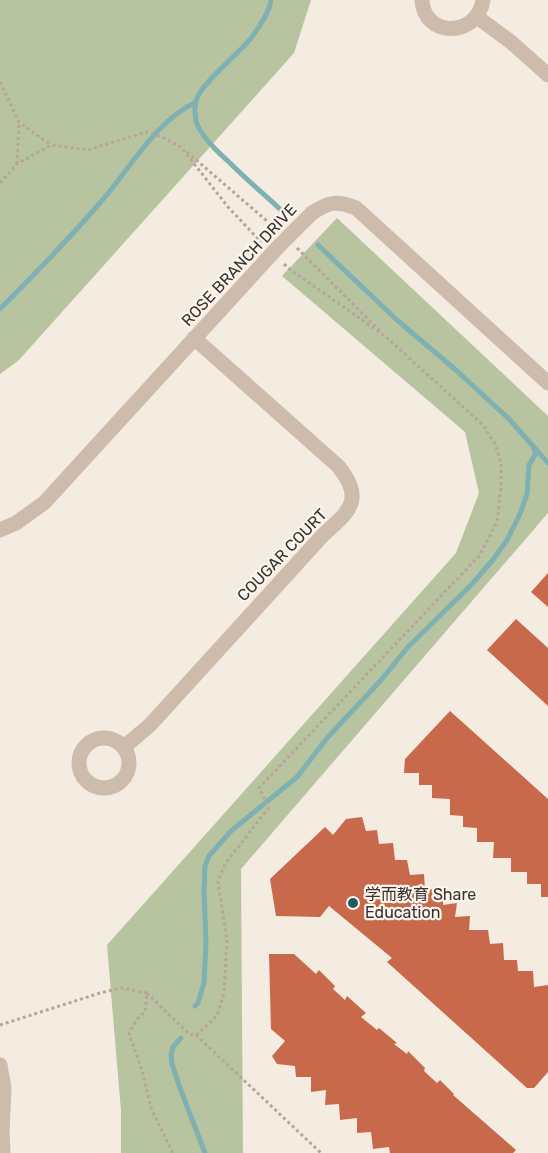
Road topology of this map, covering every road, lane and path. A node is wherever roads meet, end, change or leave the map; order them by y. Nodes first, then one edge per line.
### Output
1 (422, 0) edge
2 (483, 0) edge
3 (477, 17) junction
4 (548, 75) edge
5 (0, 82) edge
6 (19, 122) junction
7 (51, 145) junction
8 (181, 147) junction
9 (17, 164) junction
10 (0, 183) edge
11 (277, 230) dead end
12 (279, 249) junction
13 (385, 336) junction
14 (194, 338) junction
15 (548, 383) edge
16 (0, 530) edge
17 (124, 747) dead end
18 (147, 993) junction
19 (0, 1025) edge
20 (196, 1035) junction
21 (0, 1065) edge
22 (1, 1132) edge
23 (3, 1153) edge
24 (171, 1153) edge
25 (321, 1153) edge

1 - 3 street
2 - 3 street
3 - 4 street
5 - 6 path
6 - 7 path
6 - 9 path
7 - 8 path
7 - 9 path
8 - 11 path
8 - 12 path
9 - 10 path
12 - 13 path
12 - 13 path
12 - 14 street, ROSE BRANCH DRIVE
12 - 15 street, ROSE BRANCH DRIVE, bridge
13 - 20 path
14 - 16 street, ROSE BRANCH DRIVE
14 - 17 street, COUGAR COURT
18 - 19 path
18 - 20 path
18 - 24 path
20 - 25 path
21 - 22 street
22 - 23 street

